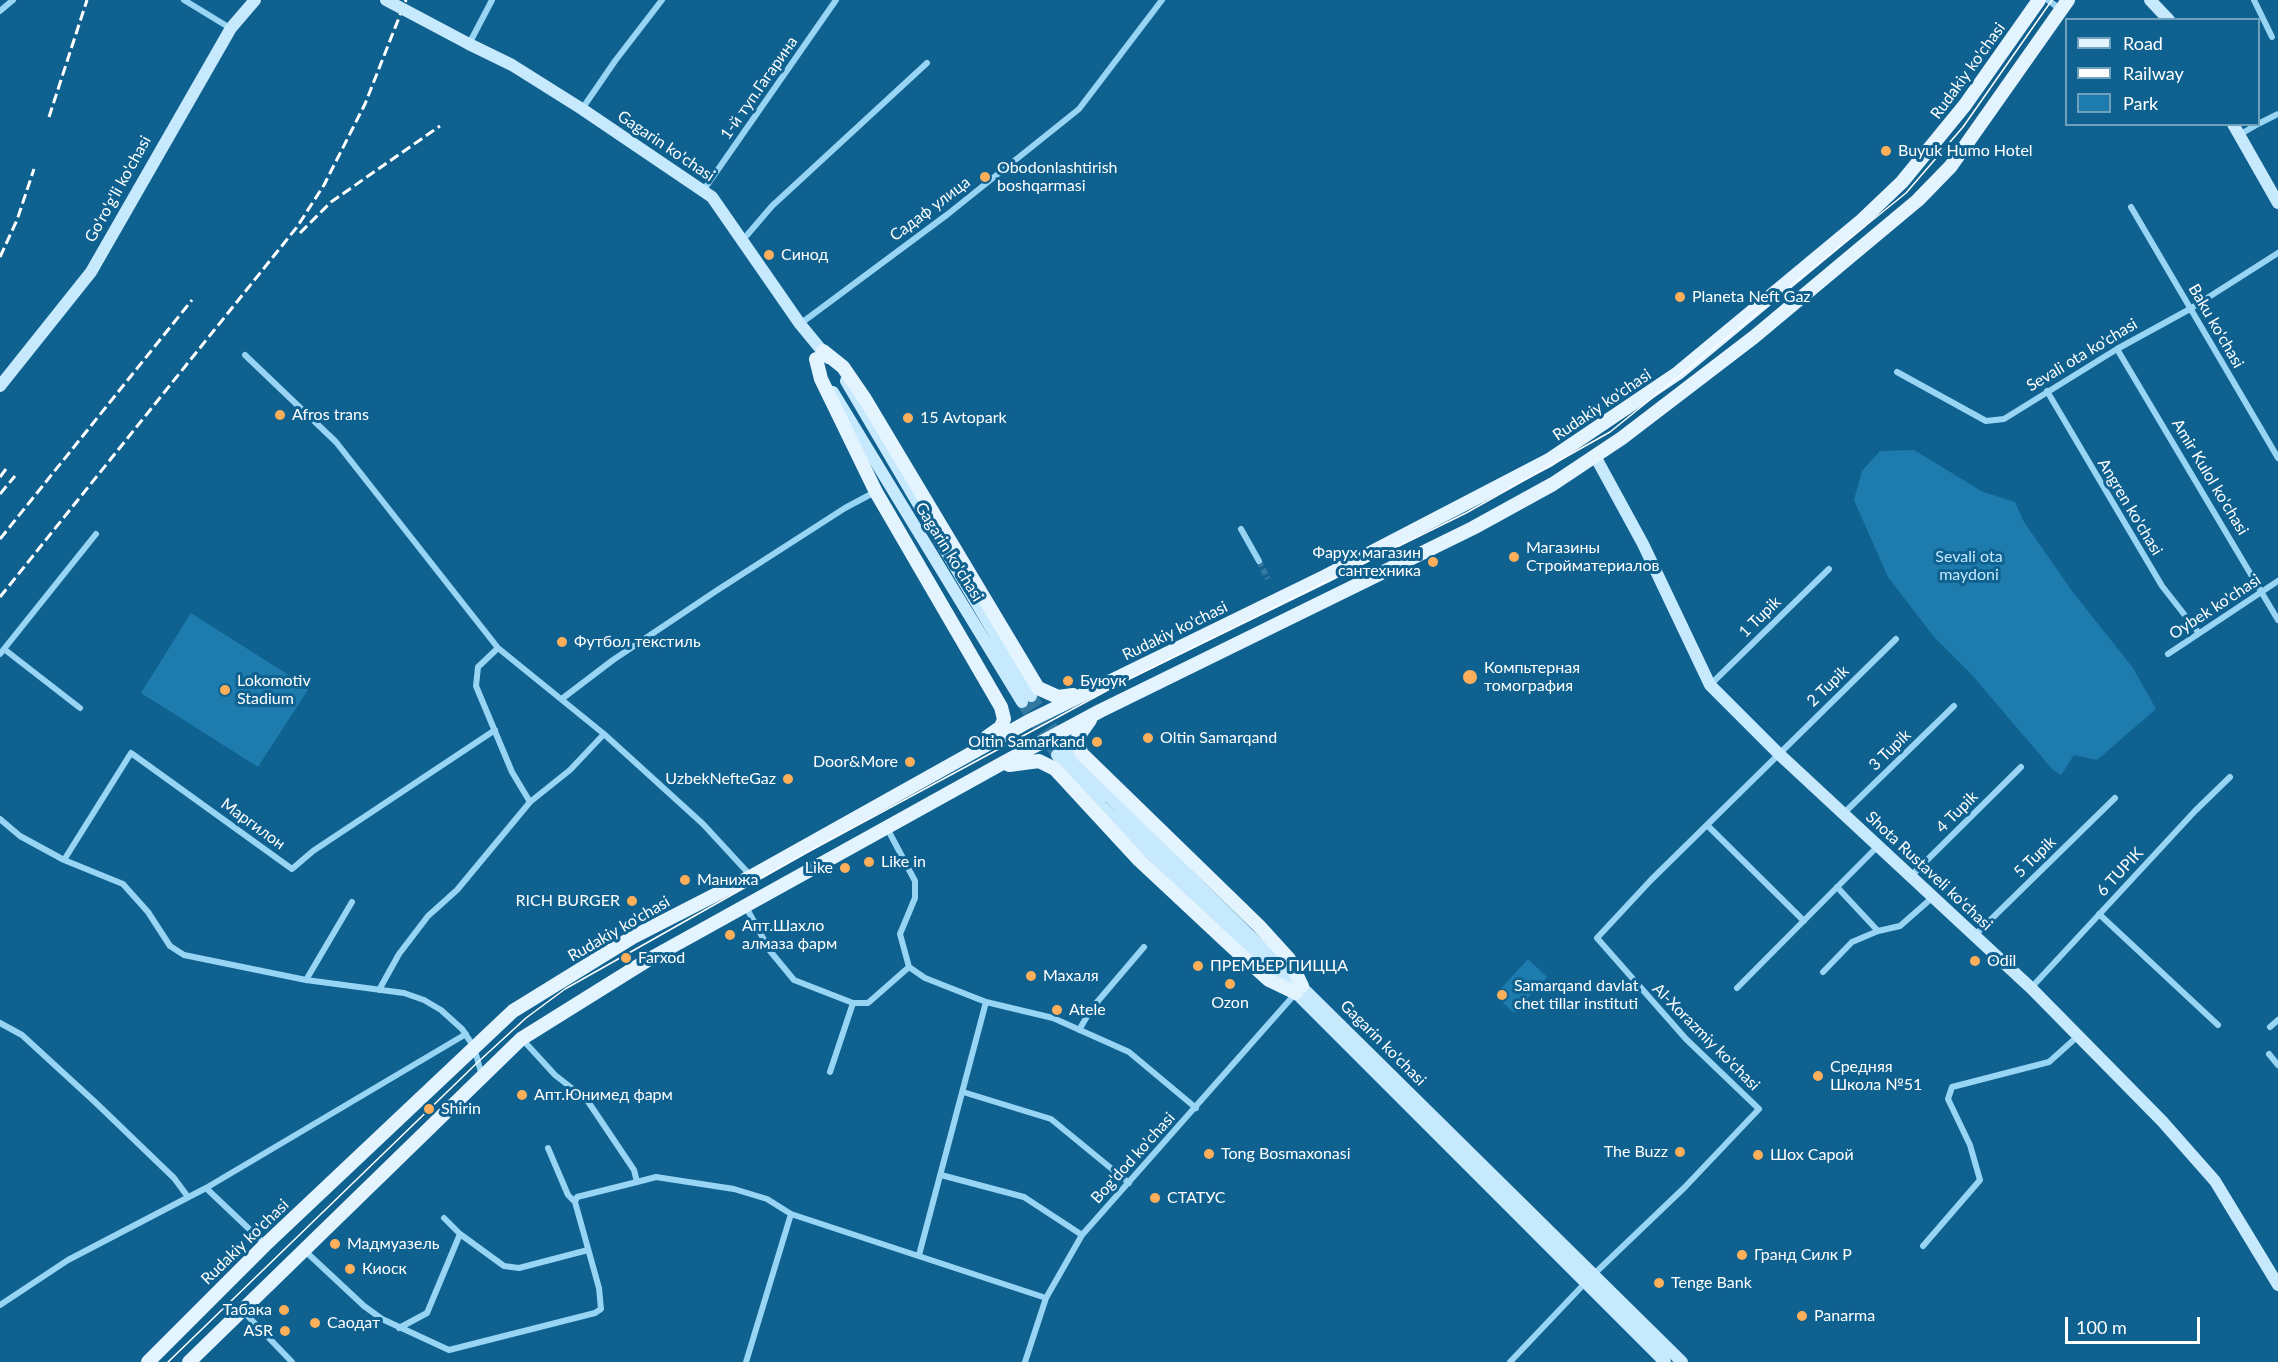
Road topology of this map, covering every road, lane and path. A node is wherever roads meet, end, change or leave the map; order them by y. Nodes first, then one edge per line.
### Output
1 (13, 0) edge
2 (184, 0) edge
3 (255, 0) edge
4 (386, 0) edge
5 (492, 0) edge
6 (662, 0) edge
7 (836, 0) edge
8 (1162, 0) edge
9 (2039, 0) edge
10 (2048, 0) edge
11 (2150, 0) edge
12 (2254, 0) edge
13 (2064, 5) edge
14 (0, 11) edge
15 (2167, 18) edge
16 (231, 28) junction
17 (2272, 37) dead end
18 (470, 44) junction
19 (927, 63) dead end
20 (582, 109) junction
21 (2278, 114) edge
22 (2260, 123) edge
23 (2251, 126) edge
24 (2236, 130) edge
25 (703, 191) junction
26 (2278, 203) edge
27 (2131, 207) dead end
28 (742, 241) junction
29 (2278, 253) edge
30 (1810, 264) junction
31 (1822, 280) junction
32 (2190, 309) junction
33 (800, 324) junction
34 (2117, 349) junction
35 (245, 355) dead end
36 (820, 355) junction
37 (1897, 372) dead end
38 (0, 386) edge
39 (2047, 391) junction
40 (1595, 456) junction
41 (2278, 458) edge
42 (876, 492) junction
43 (1241, 529) dead end
44 (96, 534) dead end
45 (1259, 561) tunnel mouth
46 (1829, 569) dead end
47 (2278, 581) edge
48 (2262, 592) junction
49 (2278, 620) edge
50 (1232, 621) junction
51 (2198, 632) junction
52 (1896, 639) dead end
53 (1243, 643) junction
54 (498, 648) junction
55 (2, 651) edge
56 (2168, 654) dead end
57 (1710, 685) junction
58 (1093, 690) junction
59 (563, 698) junction
60 (1026, 699) tunnel mouth
61 (1954, 706) dead end
62 (80, 708) dead end
63 (1100, 711) junction
64 (495, 730) junction
65 (604, 734) junction
66 (1060, 750) tunnel mouth
67 (1778, 753) junction
68 (960, 758) junction
69 (2021, 767) dead end
70 (992, 769) junction
71 (2230, 777) dead end
72 (920, 782) junction
73 (2115, 798) dead end
74 (530, 802) junction
75 (929, 803) junction
76 (1844, 813) junction
77 (0, 819) edge
78 (1707, 825) junction
79 (887, 828) junction
80 (1879, 845) junction
81 (64, 860) junction
82 (1912, 875) junction
83 (752, 876) junction
84 (1837, 887) junction
85 (1934, 897) junction
86 (352, 902) dead end
87 (746, 907) junction
88 (2099, 914) junction
89 (1804, 921) junction
90 (1878, 931) junction
91 (1974, 936) junction
92 (1144, 946) dead end
93 (909, 967) junction
94 (1823, 972) dead end
95 (306, 980) junction
96 (1737, 988) dead end
97 (2031, 988) junction
98 (1299, 989) junction
99 (379, 990) junction
100 (986, 1002) junction
101 (853, 1003) junction
102 (2278, 1020) edge
103 (0, 1023) edge
104 (2218, 1025) dead end
105 (2270, 1027) dead end
106 (1079, 1030) junction
107 (466, 1034) junction
108 (2079, 1035) junction
109 (521, 1039) junction
110 (474, 1047) junction
111 (2269, 1054) dead end
112 (2278, 1065) edge
113 (830, 1072) dead end
114 (482, 1076) junction
115 (963, 1092) junction
116 (1196, 1108) junction
117 (548, 1148) dead end
118 (941, 1174) junction
119 (637, 1182) junction
120 (1129, 1183) junction
121 (206, 1188) junction
122 (188, 1197) junction
123 (574, 1202) junction
124 (791, 1214) junction
125 (444, 1218) dead end
126 (460, 1234) junction
127 (1082, 1235) junction
128 (265, 1245) junction
129 (1923, 1246) dead end
130 (304, 1250) junction
131 (588, 1250) junction
132 (920, 1255) junction
133 (1590, 1279) junction
134 (2278, 1285) edge
135 (1046, 1298) junction
136 (0, 1305) edge
137 (243, 1310) junction
138 (399, 1328) junction
139 (148, 1362) edge
140 (189, 1362) edge
141 (292, 1362) edge
142 (746, 1362) edge
143 (1025, 1362) edge
144 (1510, 1362) edge
145 (1665, 1362) edge
146 (1682, 1362) edge

1 - 14 street
2 - 16 street
3 - 16 main road, Go'ro'g'li ko'chasi
4 - 18 main road, Gagarin ko'chasi, bridge
5 - 18 street
6 - 20 street
7 - 25 street, 1-й туп.Гагарина
8 - 33 street, Садаф улица
9 - 30 main road, Rudakiy ko'chasi
10 - 13 street
11 - 15 main road
12 - 17 street
13 - 31 main road
16 - 38 main road, Go'ro'g'li ko'chasi
18 - 20 main road, Gagarin ko'chasi
19 - 28 street
20 - 25 main road, Gagarin ko'chasi
21 - 22 street
23 - 24 street
24 - 26 main road
25 - 28 main road, Gagarin ko'chasi
27 - 32 street, Baku ko'chasi
28 - 33 main road, Gagarin ko'chasi
29 - 32 street, Sevali ota ko'chasi
30 - 31 main road
30 - 50 main road, Rudakiy ko'chasi
31 - 40 main road
32 - 34 street, Sevali ota ko'chasi
32 - 41 street, Baku ko'chasi
33 - 36 main road, Gagarin ko'chasi
34 - 39 street, Sevali ota ko'chasi
34 - 48 street, Amir Kulol ko'chasi
35 - 54 street
36 - 42 main road
36 - 58 main road
36 - 60 main road, Gagarin ko'chasi
37 - 39 street, Sevali ota ko'chasi
39 - 51 street, Angren ko'chasi
40 - 53 main road
40 - 57 main road, Shota Rustaveli ko'chasi
42 - 59 street
42 - 68 main road
43 - 45 street
44 - 55 street
46 - 57 street, 1 Tupik
47 - 48 street, Oybek ko'chasi
48 - 49 street, Amir Kulol ko'chasi
48 - 51 street, Oybek ko'chasi
50 - 53 main road
50 - 58 main road, Rudakiy ko'chasi
51 - 56 street, Oybek ko'chasi
52 - 67 street, 2 Tupik
53 - 63 main road
54 - 59 street
54 - 64 street
55 - 62 street
57 - 67 main road, Shota Rustaveli ko'chasi
58 - 68 main road, Rudakiy ko'chasi
59 - 65 street
61 - 76 street, 3 Tupik
63 - 70 main road
63 - 98 main road
64 - 74 street
64 - 81 street, Маргилон
65 - 74 street
65 - 83 street
66 - 98 main road, Gagarin ko'chasi
67 - 76 main road, Shota Rustaveli ko'chasi
67 - 78 street, Al-Xorazmiy ko'chasi
68 - 72 main road, Rudakiy ko'chasi
69 - 82 street, 4 Tupik
70 - 75 main road
70 - 98 main road
71 - 88 street, 6 TUPIK
72 - 75 main road
72 - 83 main road, Rudakiy ko'chasi
73 - 91 street, 5 Tupik
74 - 99 street
75 - 79 main road
76 - 80 main road, Shota Rustaveli ko'chasi
77 - 81 street
78 - 89 street
78 - 133 street, Al-Xorazmiy ko'chasi
79 - 87 main road
79 - 93 street
80 - 82 main road, Shota Rustaveli ko'chasi
80 - 84 street
81 - 95 street
82 - 85 main road, Shota Rustaveli ko'chasi
83 - 110 main road, Rudakiy ko'chasi
84 - 89 street
84 - 90 street
85 - 90 street
85 - 91 main road, Shota Rustaveli ko'chasi
86 - 95 street
87 - 101 street
87 - 109 main road
88 - 97 street, 6 TUPIK
88 - 104 street
89 - 96 street
90 - 94 street
91 - 97 main road, Shota Rustaveli ko'chasi
92 - 106 street
93 - 100 street
93 - 101 street
95 - 99 street
97 - 108 main road, Shota Rustaveli ko'chasi
98 - 116 street, Bog'dod ko'chasi
98 - 133 main road, Gagarin ko'chasi
99 - 107 street
100 - 106 street
100 - 115 street
101 - 113 street
102 - 105 street
103 - 122 street
106 - 116 street
107 - 110 street
107 - 121 street
108 - 129 street
108 - 134 main road, Shota Rustaveli ko'chasi
109 - 114 main road
109 - 119 street
110 - 114 street
110 - 128 main road, Rudakiy ko'chasi
111 - 112 street
114 - 130 main road
115 - 118 street
115 - 120 street
116 - 120 street, Bog'dod ko'chasi
117 - 123 street
118 - 127 street
118 - 132 street
119 - 123 street
119 - 124 street
120 - 127 street, Bog'dod ko'chasi
121 - 122 street
121 - 128 street
122 - 136 street
123 - 131 street
124 - 132 street
124 - 142 street
125 - 126 street
126 - 131 street
126 - 138 street
127 - 135 street, Bog'dod ko'chasi
128 - 139 main road, Rudakiy ko'chasi
130 - 137 main road
130 - 138 street
131 - 138 street
132 - 135 street
133 - 144 street, Al-Xorazmiy ko'chasi
133 - 145 main road, Gagarin ko'chasi
133 - 146 main road, Gagarin ko'chasi
135 - 143 street, Bog'dod ko'chasi
137 - 140 main road
137 - 141 street

